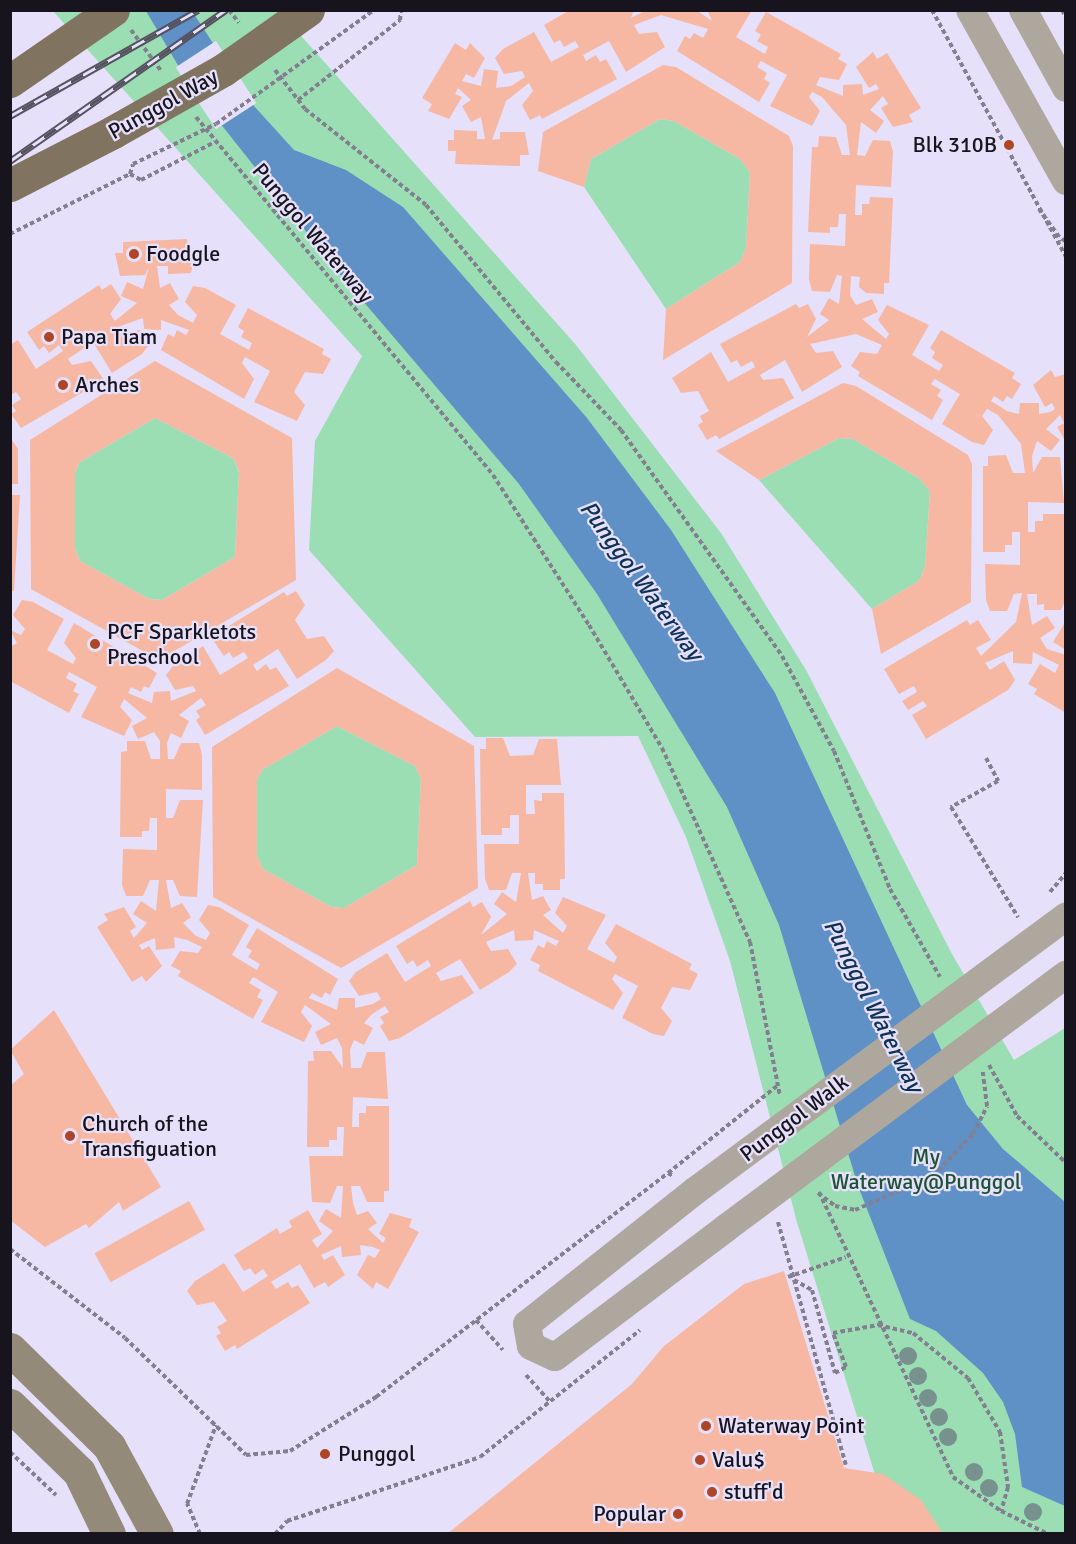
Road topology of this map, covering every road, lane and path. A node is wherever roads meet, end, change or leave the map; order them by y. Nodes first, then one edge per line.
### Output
1 (229, 10) edge
2 (308, 10) edge
3 (374, 10) edge
4 (401, 10) edge
5 (932, 10) edge
6 (970, 10) edge
7 (1023, 10) edge
8 (1062, 10) edge
9 (118, 15) edge
10 (1065, 17) edge
11 (243, 28) dead end
12 (270, 64) dead end
13 (23, 71) edge
14 (171, 83) dead end
15 (1065, 88) edge
16 (298, 100) junction
17 (191, 111) dead end
18 (215, 142) junction
19 (130, 174) junction
20 (1065, 181) edge
21 (10, 186) edge
22 (1033, 202) junction
23 (10, 234) edge
24 (1065, 238) edge
25 (1065, 257) edge
26 (986, 758) dead end
27 (1065, 873) edge
28 (1050, 892) dead end
29 (1065, 916) edge
30 (1018, 917) dead end
31 (1065, 975) edge
32 (946, 987) dead end
33 (984, 1056) dead end
34 (981, 1067) dead end
35 (777, 1086) junction
36 (784, 1105) dead end
37 (1065, 1162) edge
38 (668, 1173) junction
39 (815, 1181) dead end
40 (686, 1185) junction
41 (816, 1192) dead end
42 (777, 1221) dead end
43 (10, 1249) edge
44 (846, 1257) junction
45 (791, 1272) junction
46 (794, 1280) junction
47 (878, 1325) junction
48 (631, 1337) dead end
49 (10, 1349) edge
50 (10, 1405) edge
51 (216, 1425) junction
52 (10, 1452) edge
53 (846, 1465) dead end
54 (58, 1497) dead end
55 (1001, 1511) junction
56 (109, 1533) edge
57 (157, 1533) edge
58 (200, 1533) edge
59 (275, 1533) edge
60 (1048, 1533) edge

1 - 11 path
2 - 21 main road, Punggol Way, bridge
3 - 19 path, bridge
4 - 16 path
5 - 22 path
6 - 20 street
7 - 15 street
8 - 10 path
9 - 13 main road
9 - 14 path
12 - 16 path
16 - 32 path
17 - 18 path, Punggol Waterway
18 - 19 path
18 - 35 path, Punggol Waterway
19 - 23 path
22 - 24 path
22 - 25 path
26 - 30 path
27 - 28 path
29 - 40 street, Punggol Walk, bridge
31 - 40 street, Punggol Walk, bridge
33 - 37 path
34 - 41 path, bridge
35 - 36 path, Punggol Waterway
35 - 38 path
38 - 40 path
38 - 51 path
39 - 44 path
42 - 45 path, bridge
43 - 51 path
44 - 45 path, bridge
44 - 47 path
45 - 46 path, bridge
46 - 47 path
46 - 53 path, bridge
47 - 55 path
47 - 55 path
48 - 59 path
49 - 57 main road
50 - 56 main road
51 - 58 path
52 - 54 path
55 - 60 path

